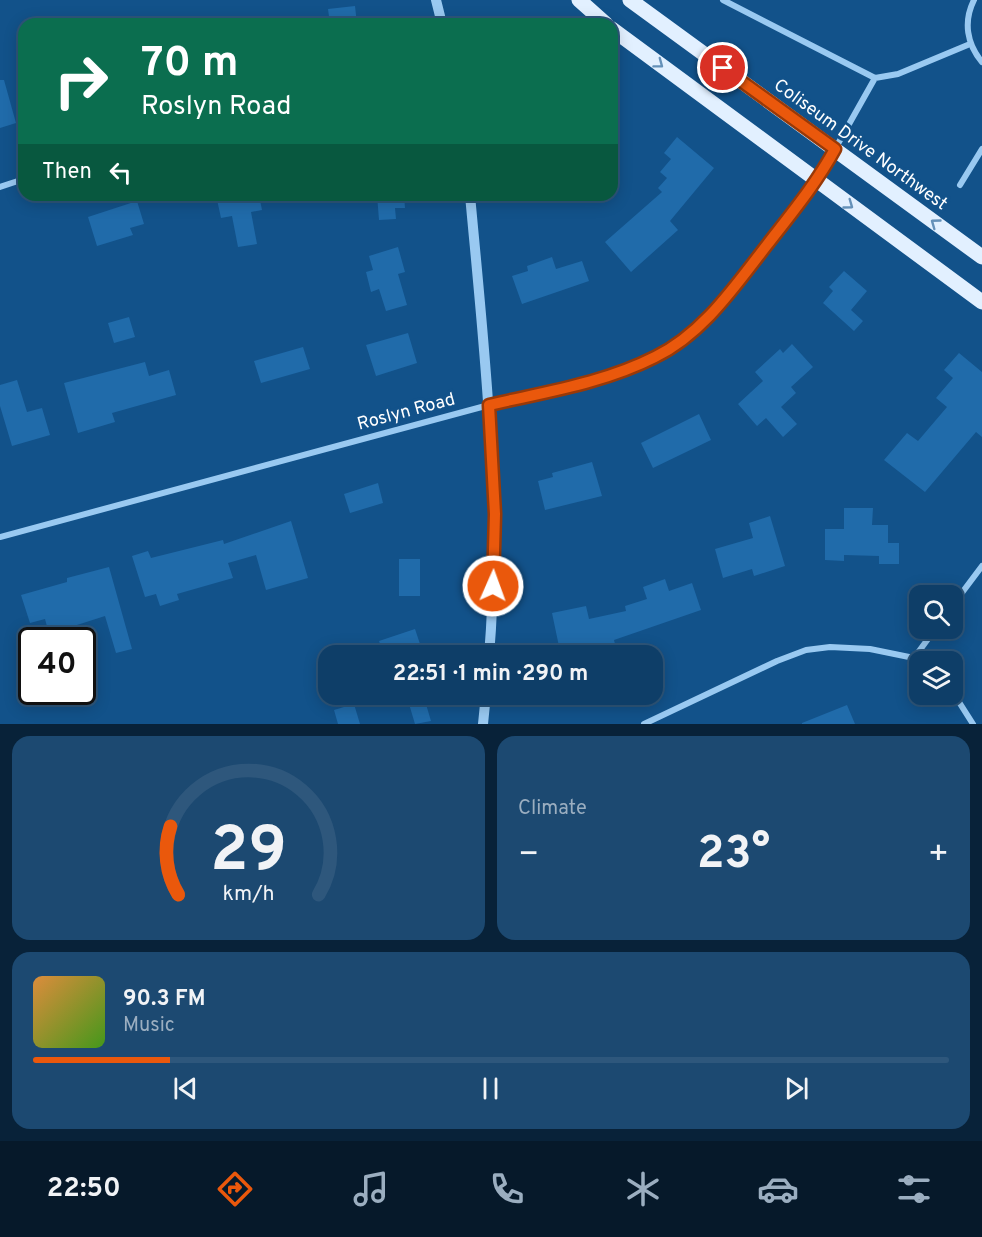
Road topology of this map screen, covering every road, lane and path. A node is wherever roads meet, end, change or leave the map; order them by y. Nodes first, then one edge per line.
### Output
1 (436, 0) edge
2 (579, 0) edge
3 (630, 0) edge
4 (723, 0) edge
5 (974, 0) edge
6 (440, 18) edge
7 (599, 18) edge
8 (618, 33) edge
9 (970, 44) junction
10 (982, 62) edge
11 (875, 78) junction
12 (835, 149) junction
13 (982, 149) edge
14 (18, 181) edge
15 (817, 181) junction
16 (960, 185) dead end
17 (0, 187) edge
18 (471, 201) edge
19 (982, 257) edge
20 (982, 302) edge
21 (489, 405) junction
22 (0, 537) edge
23 (982, 566) edge
24 (963, 591) edge
25 (489, 645) edge
26 (909, 658) edge
27 (485, 705) edge
28 (961, 705) edge
29 (483, 724) edge
30 (644, 724) edge
31 (973, 724) edge

1 - 6 street
2 - 7 main road
3 - 12 main road, Coliseum Drive Northwest
4 - 11 street
5 - 9 street
8 -> 15 main road
9 - 10 street
9 - 11 street
11 - 12 street, Roslyn Road
12 - 15 street, Roslyn Road
19 -> 12 main road, Coliseum Drive Northwest
13 - 16 street
14 - 17 street
15 -> 20 main road
15 - 21 street, Roslyn Road
18 - 21 street
21 - 22 street, Roslyn Road
21 - 25 street
23 - 24 street
26 - 30 street
27 - 29 street
28 - 31 street

